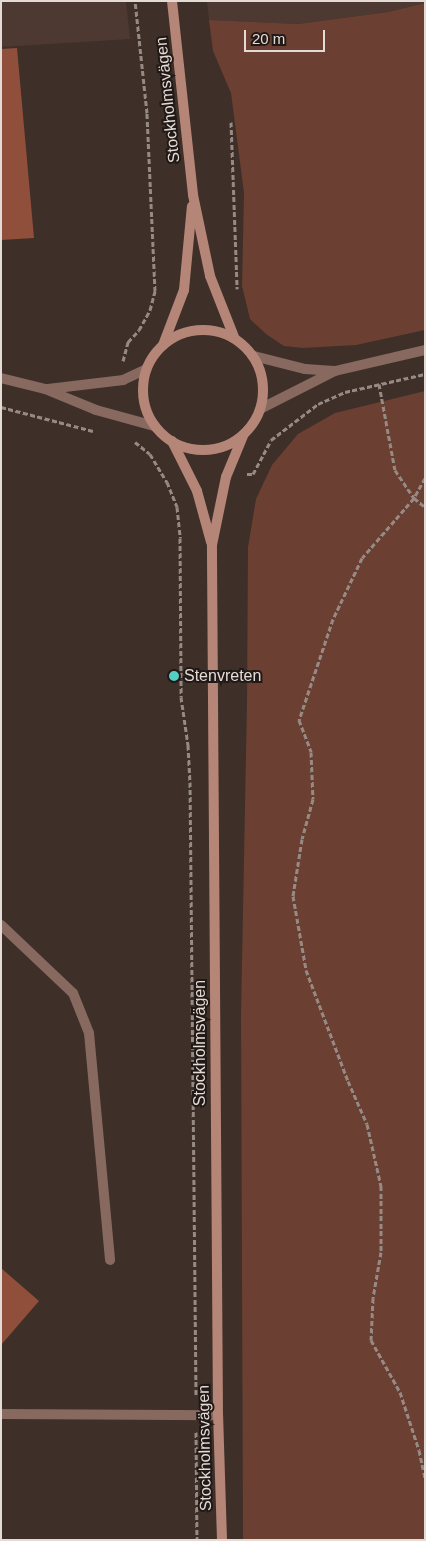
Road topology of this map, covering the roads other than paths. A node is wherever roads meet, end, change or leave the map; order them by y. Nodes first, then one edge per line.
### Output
1 (172, 1) edge
2 (193, 195) junction
3 (234, 337) junction
4 (162, 345) junction
5 (425, 350) edge
6 (254, 356) junction
7 (146, 369) junction
8 (335, 371) junction
9 (1, 378) edge
10 (45, 389) junction
11 (262, 408) junction
12 (154, 426) junction
13 (244, 436) junction
14 (172, 442) junction
15 (212, 545) junction
16 (1, 925) edge
17 (110, 1260) dead end
18 (1, 1414) edge
19 (218, 1415) junction
20 (222, 1540) edge

1 - 2 main road, Stockholmsvägen
2 - 3 main road, Stockholmsvägen
2 - 4 main road, Stockholmsvägen
3 - 4 main road
3 - 6 main road
4 - 7 main road
5 - 8 street
6 - 8 street
6 - 11 main road
7 - 10 street
7 - 12 main road
8 - 11 street
9 - 10 street
10 - 12 street
11 - 13 main road
12 - 14 main road
13 - 14 main road
13 - 15 main road, Stockholmsvägen
14 - 15 main road, Stockholmsvägen
15 - 19 main road, Stockholmsvägen
16 - 17 street
18 - 19 street
19 - 20 main road, Stockholmsvägen

